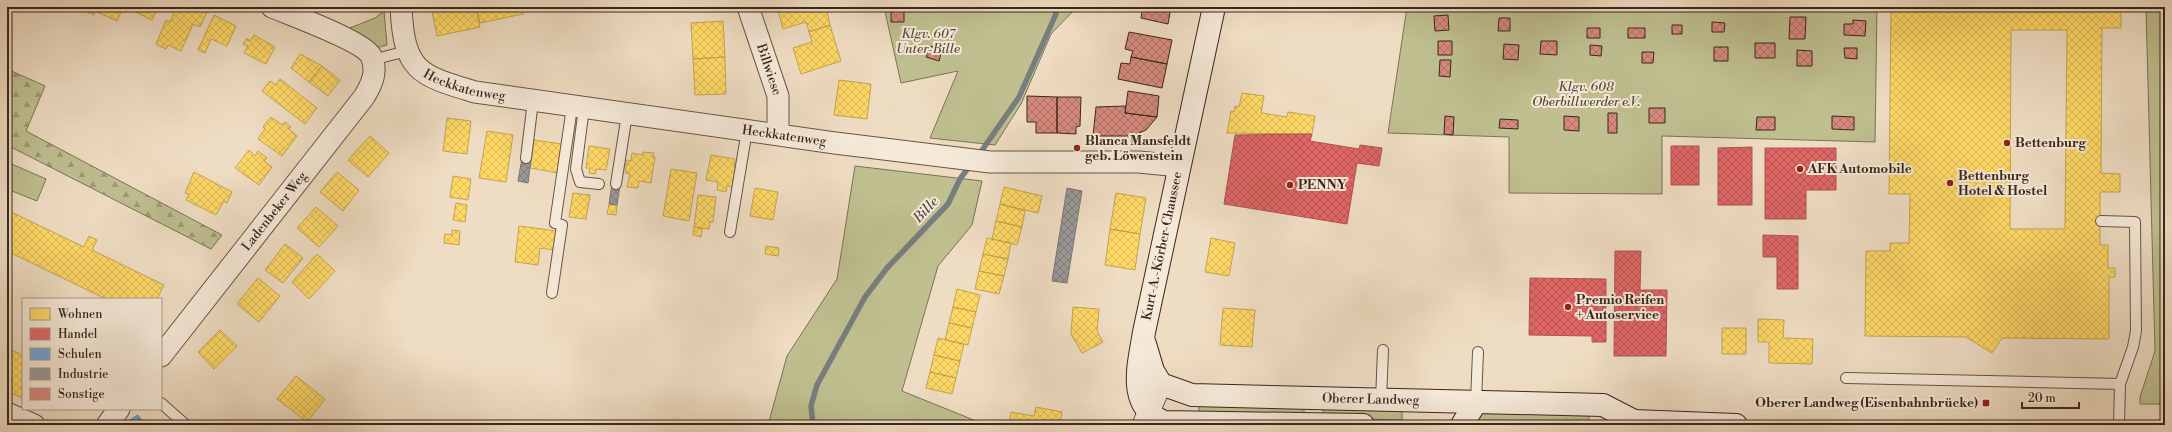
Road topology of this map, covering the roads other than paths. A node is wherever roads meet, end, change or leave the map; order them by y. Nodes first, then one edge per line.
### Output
1 (272, 7) edge
2 (401, 7) edge
3 (748, 7) edge
4 (1214, 7) edge
5 (407, 51) junction
6 (372, 60) junction
7 (533, 100) junction
8 (578, 107) junction
9 (627, 114) junction
10 (748, 130) junction
11 (778, 134) junction
12 (526, 158) dead end
13 (1179, 166) junction
14 (599, 184) dead end
15 (616, 184) dead end
16 (2101, 221) dead end
17 (730, 232) dead end
18 (552, 293) dead end
19 (1144, 332) junction
20 (1383, 350) dead end
21 (1478, 352) dead end
22 (162, 355) edge
23 (1846, 378) dead end
24 (1161, 384) junction
25 (2120, 384) junction
26 (1330, 399) junction
27 (1381, 400) junction
28 (1476, 402) junction
29 (162, 404) edge
30 (118, 410) edge
31 (7, 413) edge
32 (1146, 419) edge
33 (1627, 423) edge
34 (1313, 424) junction
35 (34, 425) edge
36 (107, 425) edge
37 (186, 425) edge
38 (1363, 425) edge
39 (1462, 425) edge
40 (1736, 425) edge
41 (2119, 425) edge

1 - 6 street
2 - 5 street
3 - 11 street, Billwiese
4 - 13 main road, Kurt-A.-Körber-Chaussee
5 - 6 lane
5 - 7 street, Heckkatenweg
6 - 22 street, Ladenbeker Weg
7 - 8 street, Heckkatenweg
7 - 12 lane
8 - 9 street, Heckkatenweg
8 - 14 lane
8 - 18 lane
9 - 10 street, Heckkatenweg
9 - 15 lane
10 - 11 street, Heckkatenweg
10 - 17 lane
11 - 13 street, Heckkatenweg
13 - 19 main road, Kurt-A.-Körber-Chaussee
16 - 25 lane
19 - 24 main road
19 - 32 main road, Kurt-A.-Körber-Chaussee
20 - 27 lane
21 - 28 lane
23 - 25 lane
24 - 26 main road, Oberer Landweg
24 - 32 street
25 - 41 lane
26 - 27 main road, Oberer Landweg
26 - 34 main road
27 - 28 main road, Oberer Landweg
28 - 33 main road, Oberer Landweg
28 - 39 main road
29 - 37 lane
30 - 36 street
31 - 35 street
32 - 34 main road, Oberer Landweg
33 - 40 main road, Oberer Landweg
34 - 38 main road, Oberer Landweg

